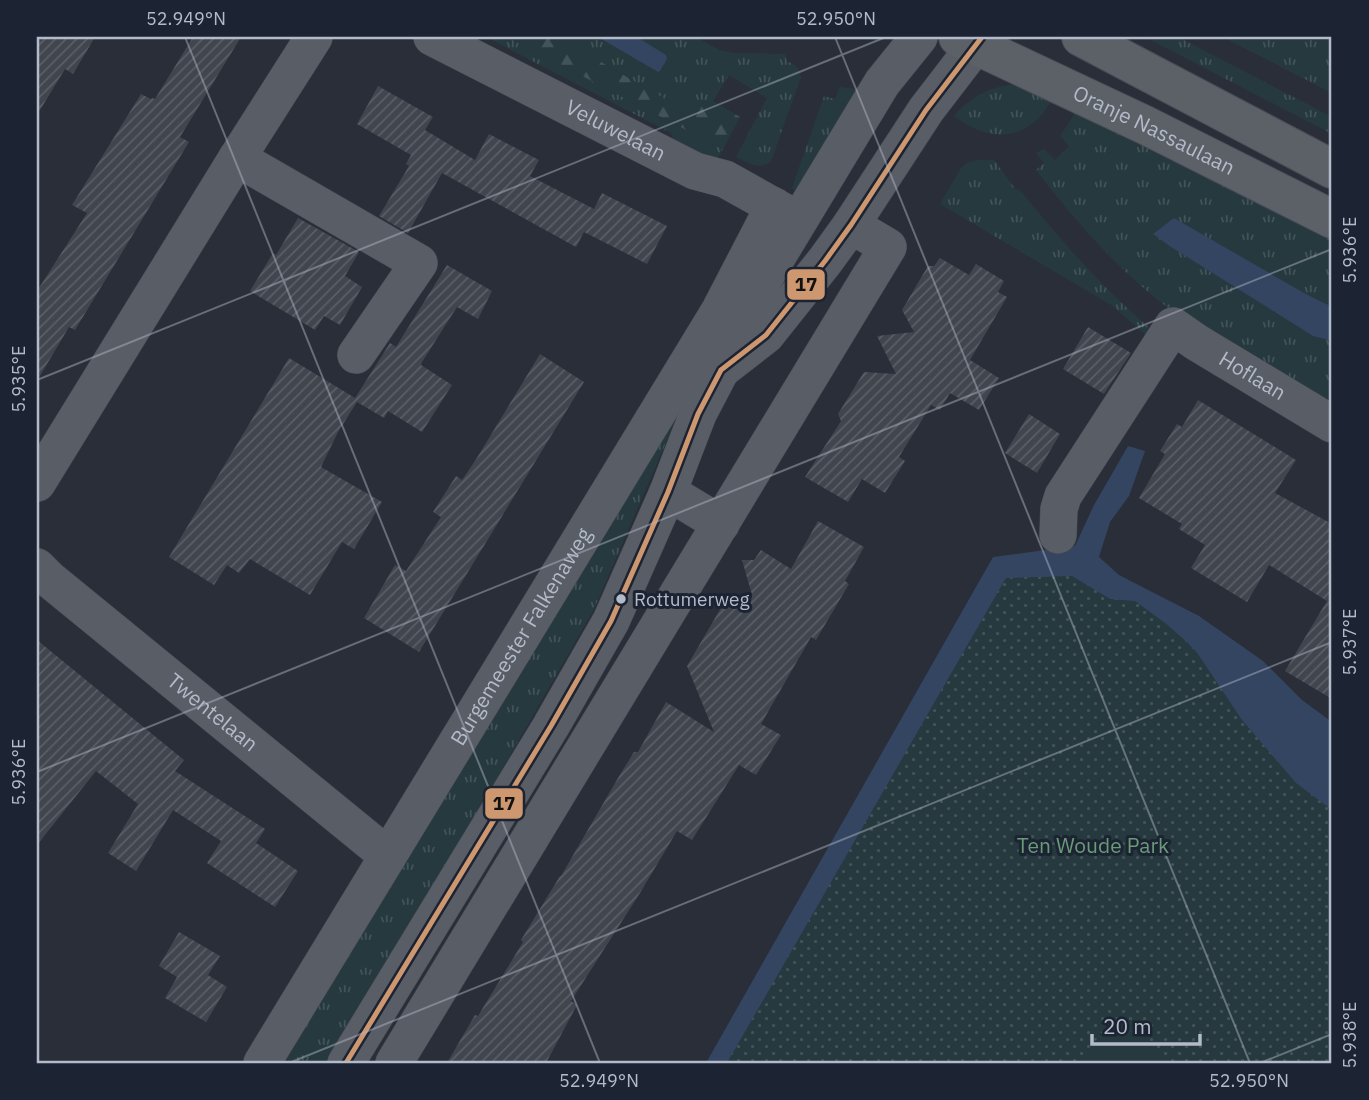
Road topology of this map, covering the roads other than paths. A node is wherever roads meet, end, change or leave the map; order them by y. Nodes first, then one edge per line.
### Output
1 (314, 37) edge
2 (432, 37) edge
3 (919, 37) edge
4 (1082, 37) edge
5 (972, 39) edge
6 (237, 158) junction
7 (1332, 169) edge
8 (787, 214) junction
9 (1332, 219) edge
10 (851, 225) junction
11 (356, 355) dead end
12 (721, 370) junction
13 (1332, 424) edge
14 (37, 483) edge
15 (668, 492) junction
16 (721, 524) junction
17 (1058, 535) dead end
18 (37, 566) edge
19 (388, 856) junction
20 (262, 1063) edge
21 (346, 1063) edge
22 (394, 1063) edge

1 - 6 street
2 - 8 street, Veluwelaan
3 - 8 street, Burgemeester Falkenaweg
4 - 7 main road
5 - 9 main road, Oranje Nassaulaan
5 - 10 street, Burgemeester Falkenaweg
6 - 11 street
6 - 14 street
8 - 12 street, Burgemeester Falkenaweg
8 - 19 street, Burgemeester Falkenaweg
10 - 12 street, Burgemeester Falkenaweg
10 - 16 street
12 - 15 street, Burgemeester Falkenaweg
13 - 17 street, Hoflaan
15 - 16 street
15 - 21 street, Burgemeester Falkenaweg
16 - 22 street
18 - 19 street, Twentelaan
19 - 20 street, Burgemeester Falkenaweg

